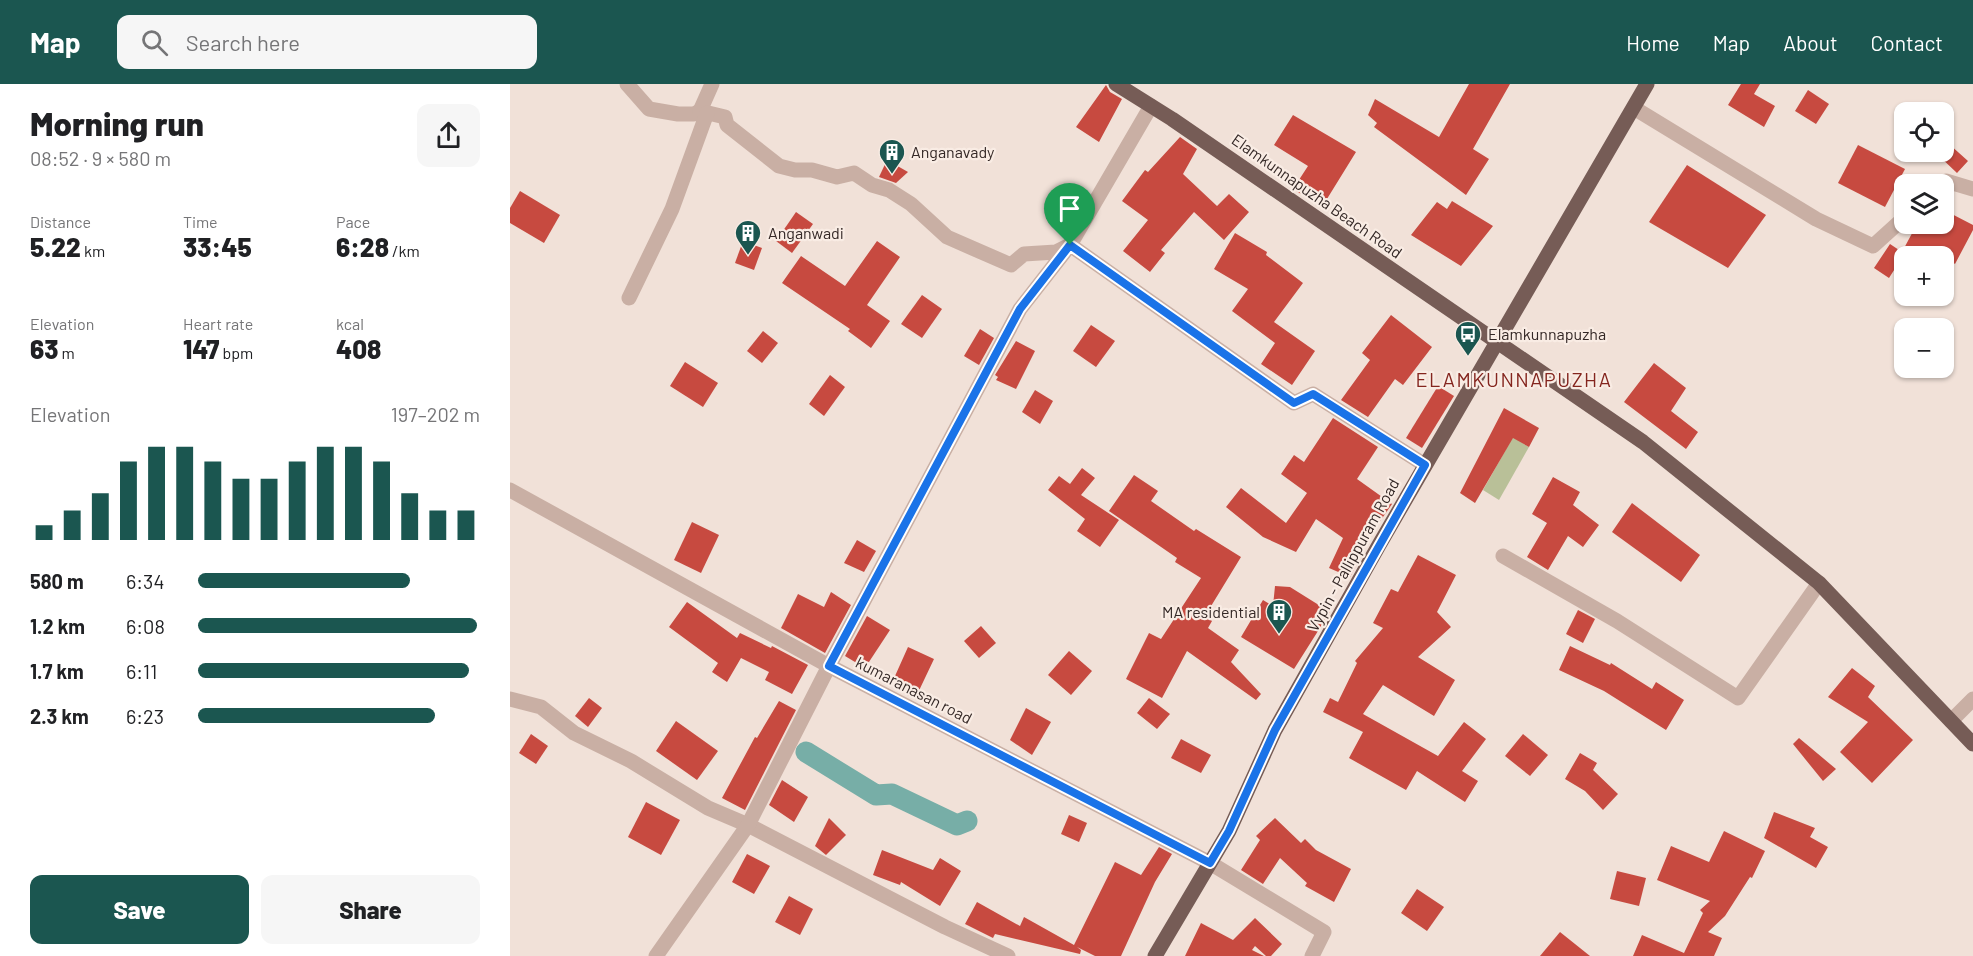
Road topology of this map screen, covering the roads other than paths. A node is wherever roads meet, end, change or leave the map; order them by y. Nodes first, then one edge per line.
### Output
1 (627, 84) edge
2 (712, 84) edge
3 (1116, 84) edge
4 (1647, 84) edge
5 (1151, 105) junction
6 (1634, 108) junction
7 (704, 112) junction
8 (1954, 183) edge
9 (1973, 189) edge
10 (1894, 227) edge
11 (1070, 245) junction
12 (629, 298) dead end
13 (1496, 341) junction
14 (1425, 465) junction
15 (510, 490) edge
16 (1503, 556) dead end
17 (1819, 583) junction
18 (829, 666) junction
19 (510, 699) edge
20 (1973, 699) edge
21 (1951, 721) junction
22 (1973, 744) edge
23 (748, 825) junction
24 (1210, 863) junction
25 (656, 956) edge
26 (1008, 956) edge
27 (1155, 956) edge
28 (1312, 956) edge

1 - 7 street
2 - 7 street
3 - 5 main road, Elamkunnapuzha Beach Road
4 - 6 main road, Vypin - Pallippuram Road
5 - 11 street
5 - 13 main road, Elamkunnapuzha Beach Road
6 - 10 street
6 - 13 main road, Vypin - Pallippuram Road
7 - 11 street
7 - 12 street
8 - 9 street
11 - 14 street
11 - 18 street
13 - 14 main road, Vypin - Pallippuram Road
13 - 17 main road, Elamkunnapuzha Beach Road
14 - 24 main road, Vypin - Pallippuram Road
15 - 18 street, kumaranasan road
16 - 17 street
17 - 21 main road, Elamkunnapuzha Beach Road
18 - 23 street
18 - 24 street, kumaranasan road
19 - 23 street
20 - 21 street
21 - 22 main road, Elamkunnapuzha Beach Road
23 - 25 street
23 - 26 street
24 - 27 main road, Vypin - Pallippuram Road
24 - 28 street, kumaranasan road

